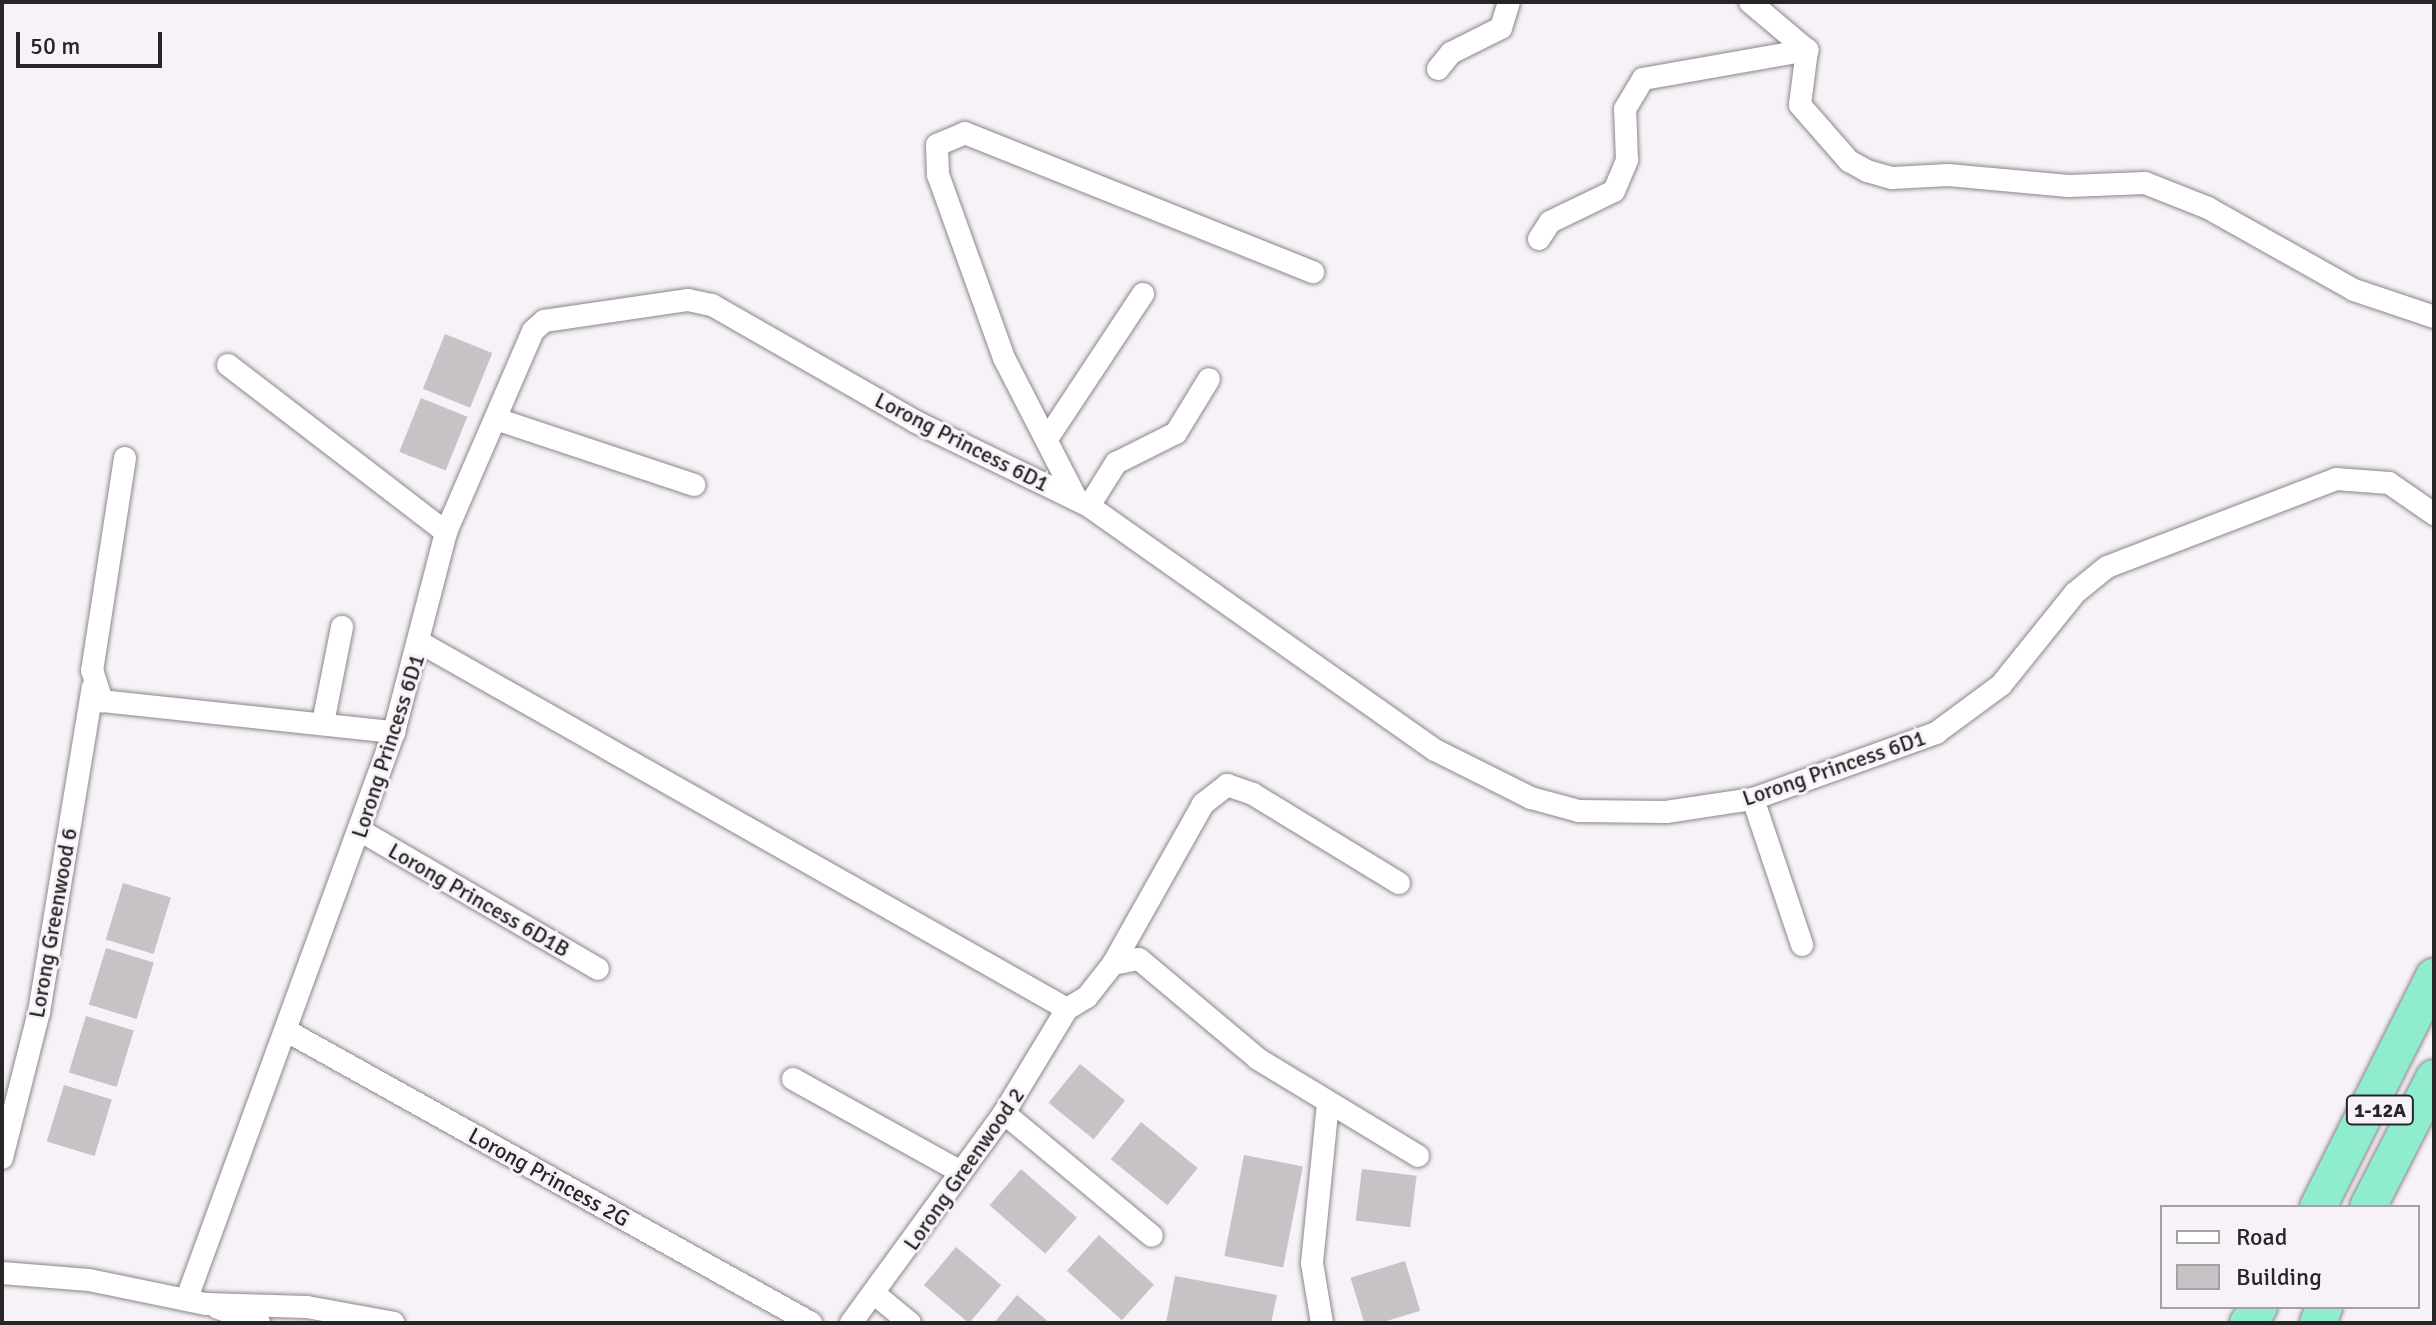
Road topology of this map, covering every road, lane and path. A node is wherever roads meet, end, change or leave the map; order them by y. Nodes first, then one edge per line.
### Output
1 (1509, 2) edge
2 (1750, 2) edge
3 (1807, 50) junction
4 (1438, 69) dead end
5 (1539, 239) dead end
6 (1313, 272) dead end
7 (1143, 294) dead end
8 (2434, 317) edge
9 (228, 365) dead end
10 (1209, 379) dead end
11 (496, 419) junction
12 (1047, 439) junction
13 (125, 458) dead end
14 (694, 485) dead end
15 (1083, 503) junction
16 (2434, 514) edge
17 (446, 532) junction
18 (342, 627) dead end
19 (421, 643) junction
20 (93, 687) junction
21 (323, 723) junction
22 (394, 732) junction
23 (1753, 799) junction
24 (361, 831) junction
25 (1399, 883) dead end
26 (1802, 945) dead end
27 (1113, 964) junction
28 (598, 969) dead end
29 (2434, 976) edge
30 (1067, 1009) junction
31 (2434, 1010) edge
32 (287, 1031) junction
33 (2434, 1078) edge
34 (793, 1079) dead end
35 (1328, 1104) junction
36 (1004, 1113) junction
37 (1418, 1156) dead end
38 (2, 1158) edge
39 (961, 1172) junction
40 (2322, 1205) edge
41 (2322, 1205) edge
42 (2369, 1205) edge
43 (1152, 1236) dead end
44 (2, 1273) edge
45 (876, 1295) junction
46 (196, 1301) junction
47 (386, 1322) edge
48 (259, 1323) edge
49 (811, 1323) edge
50 (851, 1323) edge
51 (910, 1323) edge
52 (1322, 1323) edge

1 - 4 street
2 - 3 street
3 - 5 street
3 - 8 street
6 - 12 street
7 - 12 street
9 - 17 street
10 - 15 street
11 - 14 street
11 - 15 street, Lorong Princess 6D1
11 - 17 street, Lorong Princess 6D1
12 - 15 street
13 - 20 street, Lorong Greenwood 6
15 - 23 street, Lorong Princess 6D1
16 - 23 street, Lorong Princess 6D1
17 - 19 street, Lorong Princess 6D1
18 - 21 street
19 - 22 street, Lorong Princess 6D1
19 - 30 street
20 - 21 street
20 - 38 street, Lorong Greenwood 6
21 - 22 street
22 - 24 street, Lorong Princess 6D1
23 - 26 street
24 - 28 street, Lorong Princess 6D1B
24 - 32 street, Lorong Princess 6D1
25 - 27 street, Lorong Greenwood 2
27 - 30 street, Lorong Greenwood 2
27 - 35 street
29 - 40 highway
30 - 36 street, Lorong Greenwood 2
31 - 41 highway, 1-12A
32 - 46 street, Lorong Princess 6D1
32 - 49 street, Lorong Princess 2G
33 - 42 highway
34 - 39 street
35 - 37 street
35 - 52 street
36 - 39 street, Lorong Greenwood 2
36 - 43 street
39 - 45 street, Lorong Greenwood 2
44 - 46 street
45 - 50 street, Lorong Greenwood 2
45 - 51 street
46 - 47 street
46 - 48 street

